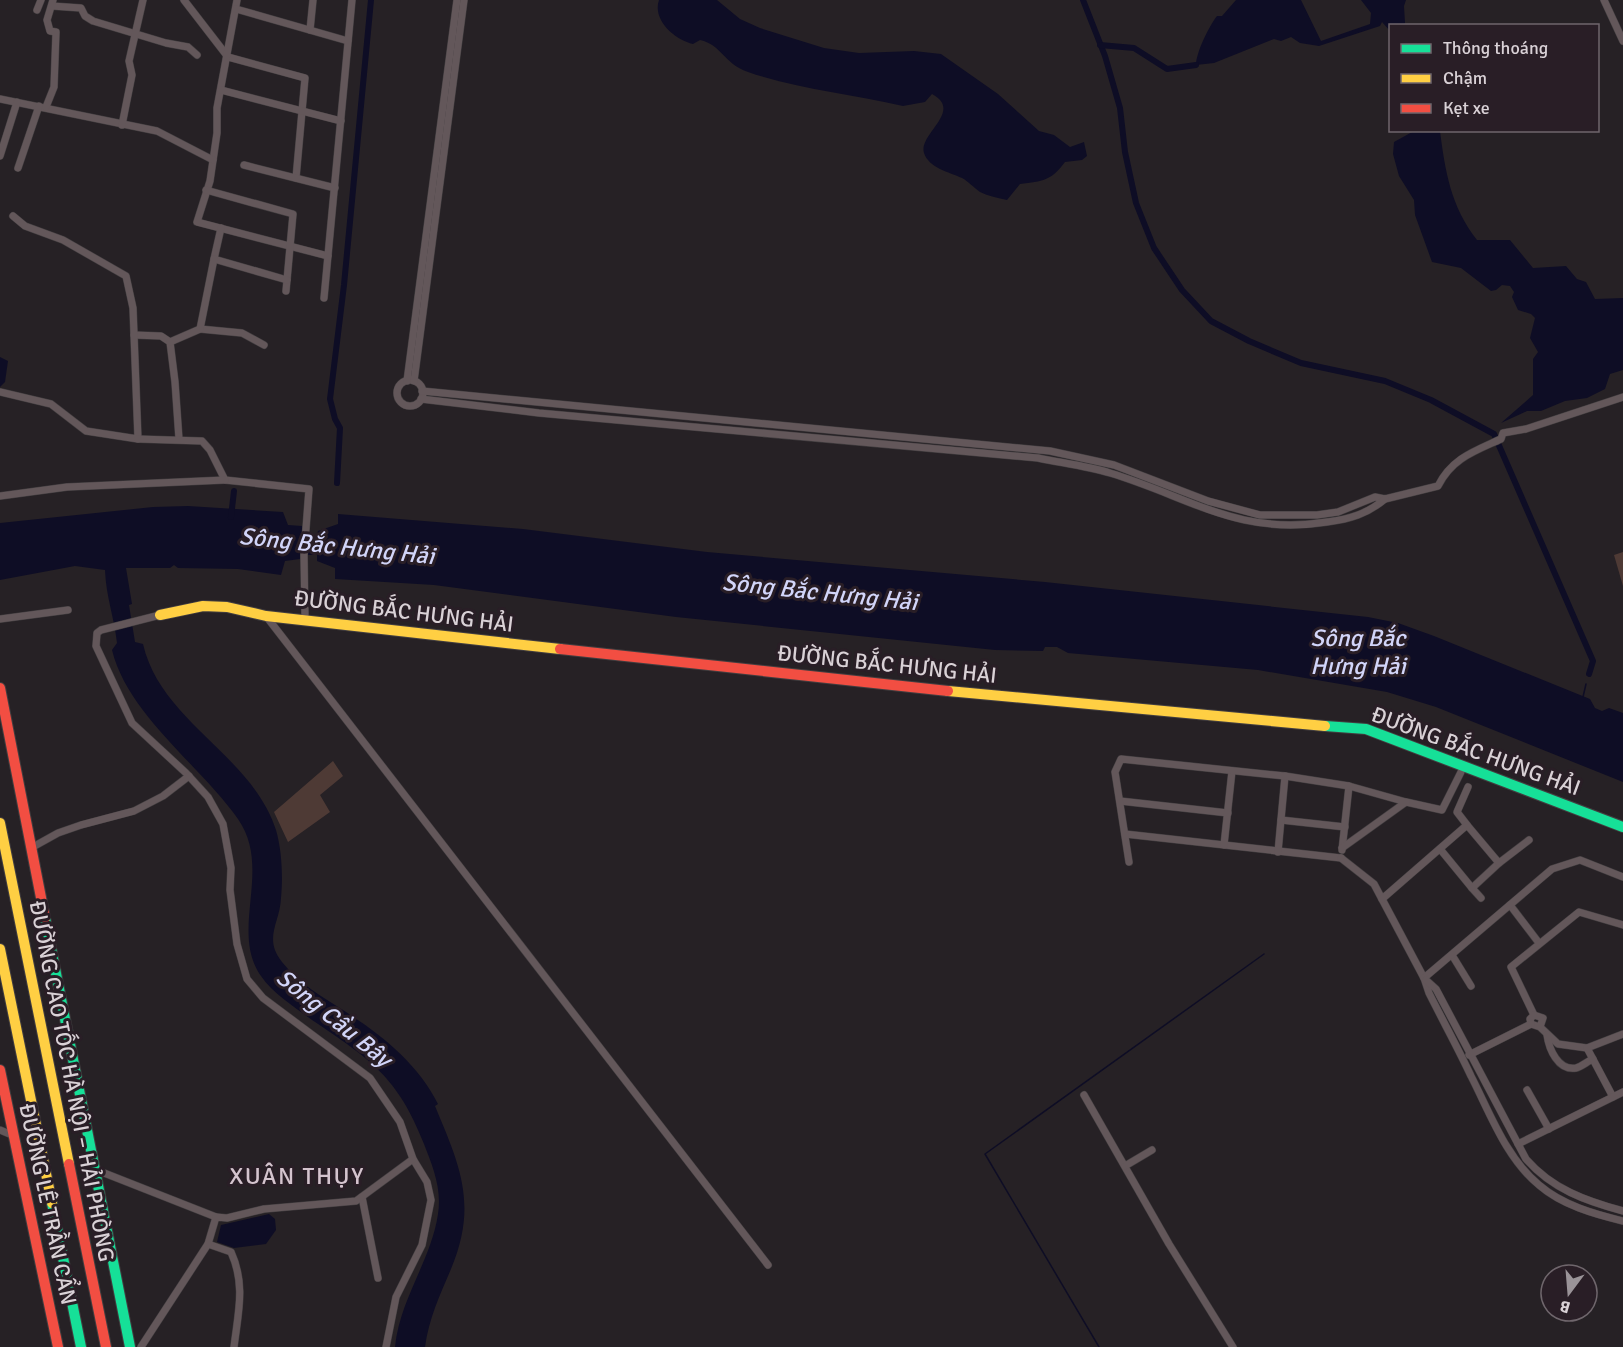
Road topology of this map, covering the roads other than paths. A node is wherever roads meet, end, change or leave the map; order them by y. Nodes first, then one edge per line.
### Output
1 (41, 0) edge
2 (143, 0) edge
3 (184, 0) edge
4 (237, 0) edge
5 (314, 0) edge
6 (352, 0) edge
7 (460, 0) edge
8 (1604, 0) edge
9 (52, 3) edge
10 (236, 9) junction
11 (37, 10) dead end
12 (310, 30) junction
13 (135, 34) junction
14 (348, 41) junction
15 (1623, 41) edge
16 (197, 55) dead end
17 (228, 57) junction
18 (221, 90) junction
19 (0, 99) edge
20 (17, 102) junction
21 (43, 107) junction
22 (302, 111) junction
23 (341, 121) junction
24 (122, 125) junction
25 (0, 156) edge
26 (213, 160) junction
27 (244, 165) dead end
28 (18, 168) dead end
29 (296, 178) junction
30 (334, 188) junction
31 (206, 190) junction
32 (13, 216) dead end
33 (221, 228) junction
34 (290, 246) junction
35 (328, 256) junction
36 (213, 259) junction
37 (287, 280) junction
38 (286, 291) dead end
39 (324, 298) dead end
40 (200, 329) junction
41 (134, 335) junction
42 (170, 342) junction
43 (264, 345) dead end
44 (410, 381) junction
45 (0, 392) edge
46 (421, 395) junction
47 (1623, 397) edge
48 (636, 410) junction
49 (634, 421) junction
50 (840, 430) junction
51 (138, 439) junction
52 (838, 439) junction
53 (178, 440) junction
54 (1086, 457) junction
55 (1083, 467) junction
56 (225, 480) junction
57 (0, 496) edge
58 (1385, 499) junction
59 (1341, 511) junction
60 (1343, 520) junction
61 (68, 610) dead end
62 (160, 615) joint
63 (266, 616) junction
64 (305, 618) junction
65 (0, 619) edge
66 (0, 688) edge
67 (1232, 771) junction
68 (1461, 772) dead end
69 (189, 776) junction
70 (1285, 776) junction
71 (1349, 786) junction
72 (1468, 787) dead end
73 (1120, 801) junction
74 (1406, 802) junction
75 (1228, 813) junction
76 (1281, 820) junction
77 (0, 823) edge
78 (1467, 825) junction
79 (1623, 827) edge
80 (1345, 828) junction
81 (1125, 834) junction
82 (1529, 840) dead end
83 (1224, 845) junction
84 (31, 848) junction
85 (1342, 848) junction
86 (1440, 849) junction
87 (1278, 852) junction
88 (1341, 858) junction
89 (1129, 862) dead end
90 (1499, 863) junction
91 (1623, 877) edge
92 (1472, 888) junction
93 (1481, 898) dead end
94 (1382, 899) junction
95 (1510, 905) junction
96 (1622, 922) edge
97 (1539, 943) junction
98 (0, 949) edge
99 (1452, 955) junction
100 (1424, 978) junction
101 (1472, 986) dead end
102 (1534, 1015) junction
103 (1531, 1024) junction
104 (1540, 1027) junction
105 (1623, 1034) edge
106 (1547, 1035) junction
107 (1587, 1048) junction
108 (1471, 1054) junction
109 (1463, 1059) junction
110 (1593, 1059) junction
111 (0, 1070) edge
112 (1527, 1090) dead end
113 (1623, 1092) edge
114 (1083, 1095) dead end
115 (1613, 1097) junction
116 (1549, 1129) junction
117 (0, 1130) edge
118 (12, 1135) junction
119 (1518, 1144) junction
120 (1152, 1150) dead end
121 (414, 1159) junction
122 (1125, 1166) junction
123 (94, 1169) junction
124 (362, 1197) junction
125 (1623, 1210) edge
126 (216, 1217) junction
127 (1623, 1221) edge
128 (208, 1244) junction
129 (768, 1265) dead end
130 (378, 1278) dead end
131 (58, 1347) edge
132 (81, 1347) edge
133 (107, 1347) edge
134 (130, 1347) edge
135 (141, 1347) edge
136 (234, 1347) edge
137 (386, 1347) edge
138 (1233, 1347) edge

1 - 11 street
2 - 13 street
3 - 17 street
4 - 10 street
5 - 12 street
6 - 14 street
7 - 44 street
8 - 15 street
9 - 13 street
9 - 21 street
10 - 12 street
10 - 17 street
12 - 14 street
13 - 16 street
13 - 24 street
14 - 23 street
17 - 18 street
17 - 22 street
18 - 22 street
18 - 26 street
19 - 20 street
20 - 21 street
20 - 25 street
21 - 24 street
21 - 28 street
22 - 23 street
22 - 29 street
23 - 30 street
24 - 26 street
26 - 31 street
27 - 29 street
29 - 30 street
30 - 35 street
31 - 33 street
31 - 34 street
32 - 41 street
33 - 34 street
33 - 36 street
34 - 35 street
34 - 37 street
35 - 39 street
36 - 37 street
36 - 40 street
37 - 38 street
40 - 42 street
40 - 43 street
41 - 42 street
41 - 51 street
42 - 53 street
44 - 46 street
44 - 46 street
45 - 51 street
46 - 48 street
46 - 49 street
47 - 58 street
48 - 49 street
48 - 50 street
49 - 52 street
50 - 52 street
50 - 54 street
51 - 53 street
52 - 55 street
53 - 56 street
54 - 55 street
54 - 59 street
55 - 60 street
56 - 57 street
56 - 64 street
58 - 59 street
58 - 60 street
59 - 60 street
61 - 65 street
62 - 63 main road, ĐƯỜNG BẮC HƯNG HẢI
62 - 69 street, ĐƯỜNG BẮC HƯNG HẢI
63 - 64 main road, ĐƯỜNG BẮC HƯNG HẢI
63 - 129 street
64 - 79 main road, ĐƯỜNG BẮC HƯNG HẢI
66 - 84 main road
67 - 70 street
67 - 73 street
67 - 75 street
68 - 74 street
69 - 84 street
69 - 121 street
70 - 71 street
70 - 76 street
71 - 74 street
71 - 80 street
72 - 78 street
73 - 75 street
73 - 81 street
74 - 85 street
75 - 83 street
76 - 80 street
76 - 87 street
77 - 133 main road, ĐƯỜNG CAO TỐC HÀ NỘI – HẢI PHÒNG
78 - 86 street
78 - 90 street
80 - 85 street
81 - 83 street
81 - 89 street
82 - 90 street
83 - 87 street
84 - 123 main road
85 - 88 street
86 - 92 street
86 - 94 street
87 - 88 street
88 - 94 street
90 - 92 street
91 - 95 street
92 - 93 street
94 - 100 street
95 - 97 street
95 - 99 street
96 - 97 street
97 - 102 street
98 - 132 main road, ĐƯỜNG CAO TỐC HÀ NỘI – HẢI PHÒNG
99 - 100 street
99 - 101 street
100 - 108 street
100 - 109 street
102 - 103 street
102 - 104 street
103 - 104 street
103 - 108 street
104 - 106 street
105 - 107 street
106 - 107 street
106 - 110 street
107 - 110 street
108 - 109 street
108 - 119 street
109 - 127 street
110 - 115 street
111 - 118 main road, ĐƯỜNG LÊ TRẦN CẨN
112 - 116 street
113 - 115 street
114 - 122 street
115 - 116 street
116 - 119 street
117 - 118 street
118 - 131 main road, ĐƯỜNG LÊ TRẦN CẨN
119 - 125 street
120 - 122 street
121 - 124 street
121 - 137 street
122 - 138 street
123 - 126 street
123 - 134 main road
124 - 126 street
124 - 130 street
126 - 128 street
128 - 135 street
128 - 136 street

